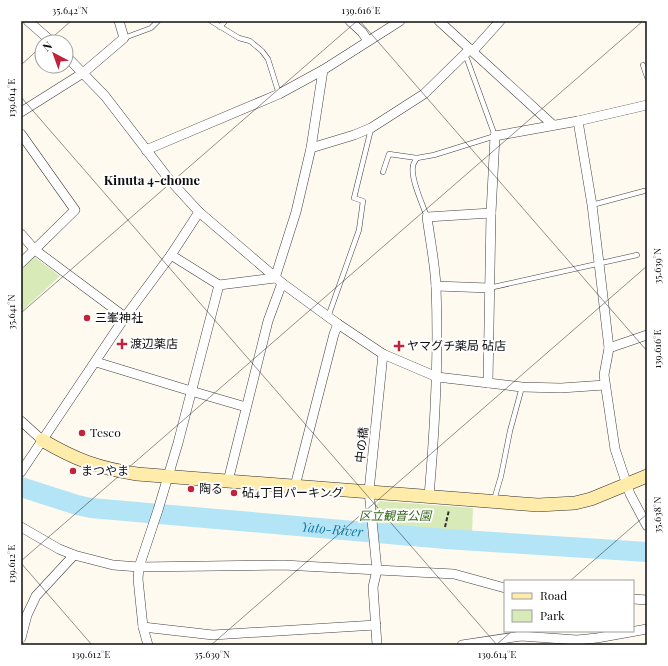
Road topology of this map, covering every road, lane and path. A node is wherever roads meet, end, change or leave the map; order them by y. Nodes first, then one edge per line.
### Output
1 (28, 21) edge
2 (119, 21) edge
3 (158, 21) edge
4 (212, 21) edge
5 (225, 21) edge
6 (350, 21) edge
7 (400, 21) edge
8 (439, 21) edge
9 (500, 21) edge
10 (220, 27) junction
11 (43, 34) edge
12 (124, 38) junction
13 (368, 41) junction
14 (469, 52) junction
15 (74, 64) edge
16 (643, 65) dead end
17 (323, 70) junction
18 (83, 73) junction
19 (647, 77) edge
20 (279, 94) junction
21 (647, 105) edge
22 (21, 112) edge
23 (578, 121) junction
24 (553, 125) junction
25 (371, 128) junction
26 (21, 134) edge
27 (495, 136) junction
28 (311, 148) junction
29 (146, 150) junction
30 (417, 158) junction
31 (383, 172) dead end
32 (644, 192) dead end
33 (592, 205) junction
34 (199, 212) junction
35 (491, 213) junction
36 (428, 217) junction
37 (21, 234) edge
38 (35, 250) junction
39 (638, 254) dead end
40 (172, 255) junction
41 (21, 263) edge
42 (599, 263) junction
43 (278, 281) junction
44 (219, 285) junction
45 (436, 286) junction
46 (489, 288) junction
47 (125, 317) junction
48 (328, 317) junction
49 (338, 324) junction
50 (647, 335) edge
51 (609, 348) junction
52 (383, 354) junction
53 (96, 362) junction
54 (437, 376) junction
55 (488, 383) junction
56 (605, 385) junction
57 (522, 387) junction
58 (191, 391) junction
59 (246, 407) junction
60 (21, 421) edge
61 (42, 440) junction
62 (21, 472) edge
63 (168, 476) junction
64 (647, 476) edge
65 (228, 481) junction
66 (626, 485) junction
67 (295, 486) junction
68 (369, 491) junction
69 (430, 496) junction
70 (452, 499) junction
71 (494, 502) junction
72 (646, 523) edge
73 (21, 527) edge
74 (445, 527) dead end
75 (74, 555) junction
76 (139, 567) junction
77 (377, 570) junction
78 (504, 588) edge
79 (634, 599) edge
80 (647, 600) edge
81 (24, 612) edge
82 (376, 625) junction
83 (143, 627) junction
84 (647, 629) edge
85 (634, 631) edge
86 (630, 632) edge
87 (21, 638) edge
88 (148, 645) edge
89 (377, 645) edge
90 (462, 645) edge

1 - 11 street
2 - 12 street
3 - 12 lane
4 - 10 lane
5 - 10 lane
6 - 13 street
7 - 13 street
8 - 14 street
9 - 14 street
10 - 20 lane
12 - 18 street
13 - 17 street
14 - 24 street
14 - 25 street
14 - 27 lane
15 - 18 street
16 - 19 lane
17 - 20 street
17 - 28 street
18 - 22 street
18 - 29 street
20 - 29 street
21 - 23 street
23 - 24 street
23 - 33 street
24 - 27 street
25 - 28 street
25 - 48 lane
26 - 38 street
27 - 30 lane
27 - 35 street
28 - 43 street
29 - 34 street
30 - 31 lane
30 - 36 lane
32 - 33 lane
33 - 42 street
34 - 40 street
34 - 43 street
35 - 36 street
35 - 46 street
36 - 45 street
37 - 38 street
38 - 41 street
38 - 47 street
39 - 42 lane
40 - 44 street
40 - 47 street
42 - 46 lane
42 - 51 street
43 - 44 street
43 - 48 street
43 - 59 street
44 - 58 street
45 - 46 street
45 - 54 street
46 - 55 street
47 - 53 street
48 - 49 street
49 - 52 street
49 - 67 street
50 - 51 street
51 - 56 street
52 - 54 street
52 - 68 street, 中の橋
53 - 58 street
53 - 61 street
54 - 55 street
54 - 69 street
55 - 57 street
56 - 57 street
56 - 66 street
57 - 71 lane
58 - 59 street
58 - 63 street
59 - 65 street
60 - 61 street
61 - 62 street
61 - 63 street
63 - 65 street
63 - 76 street
64 - 66 street
65 - 67 street
66 - 71 street
66 - 72 street
67 - 68 street
68 - 69 street
68 - 77 street, 中の橋
69 - 70 street
70 - 71 street
70 - 74 path
73 - 75 street
75 - 76 street
75 - 81 street
76 - 77 street
76 - 83 street
77 - 78 street
77 - 82 street, 中の橋
79 - 80 street
81 - 87 street
82 - 83 street
82 - 89 street, 中の橋
83 - 88 street
84 - 85 street
86 - 90 street

